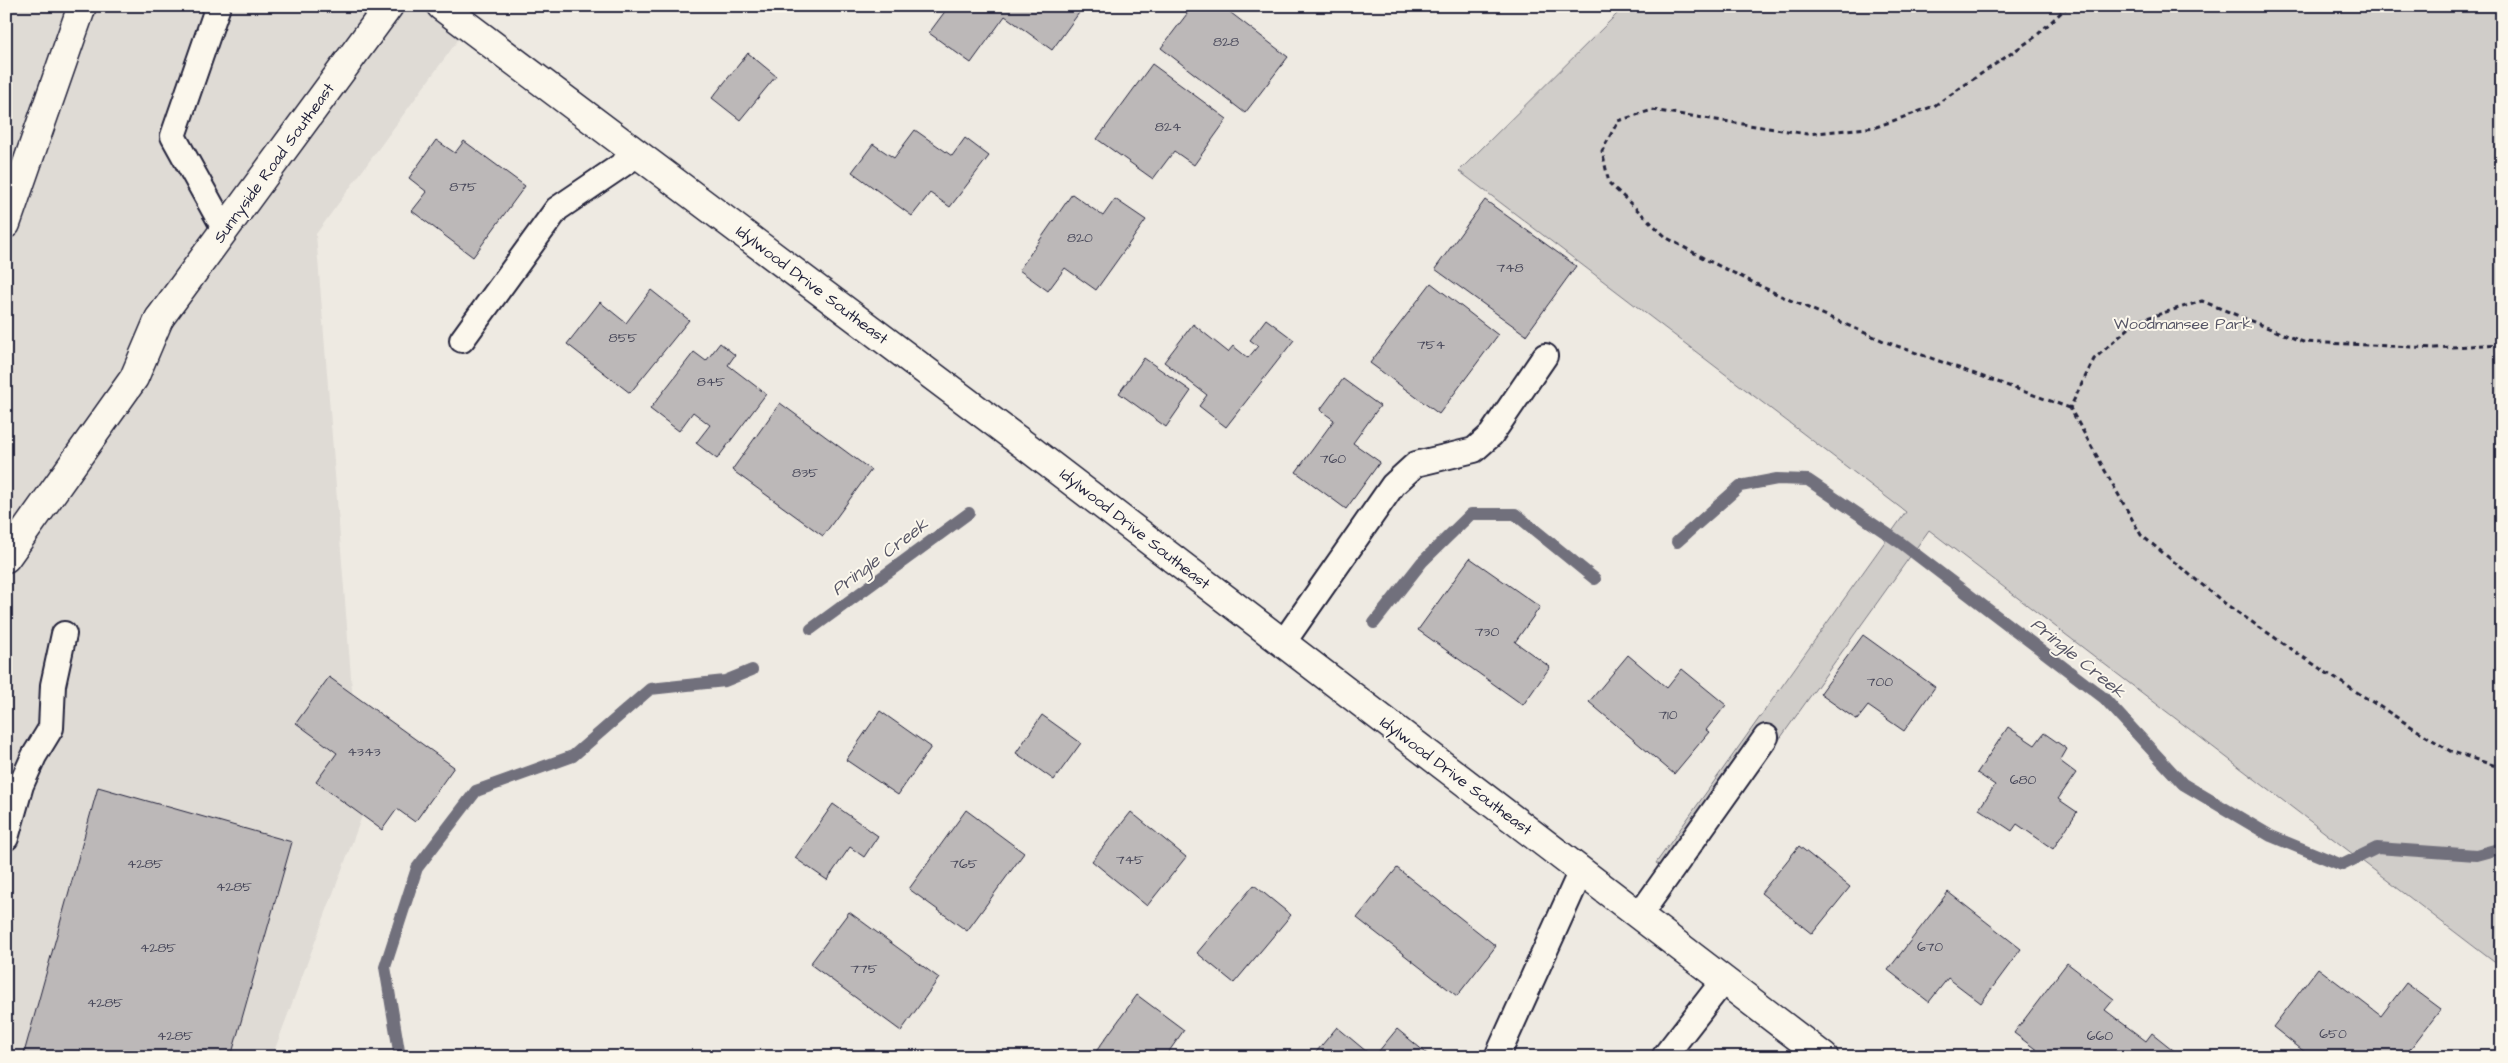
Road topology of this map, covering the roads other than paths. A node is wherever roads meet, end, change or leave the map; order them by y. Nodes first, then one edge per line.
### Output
1 (82, 6) edge
2 (218, 6) edge
3 (389, 6) edge
4 (441, 6) edge
5 (638, 154) junction
6 (6, 224) edge
7 (225, 230) junction
8 (462, 340) dead end
9 (1545, 356) dead end
10 (6, 558) edge
11 (64, 634) dead end
12 (1283, 643) junction
13 (1766, 736) dead end
14 (6, 838) edge
15 (1581, 871) junction
16 (1639, 916) junction
17 (1724, 980) junction
18 (1497, 1057) edge
19 (1664, 1057) edge
20 (1824, 1057) edge

1 - 6 street
2 - 7 lane
3 - 7 street, Sunnyside Road Southeast
4 - 5 street, Idylwood Drive Southeast
5 - 8 lane
5 - 12 street, Idylwood Drive Southeast
7 - 10 street, Sunnyside Road Southeast
9 - 12 lane
11 - 14 lane
12 - 15 street, Idylwood Drive Southeast
13 - 16 lane
15 - 16 street, Idylwood Drive Southeast
15 - 18 lane
16 - 17 street, Idylwood Drive Southeast
17 - 19 lane
17 - 20 street, Idylwood Drive Southeast

